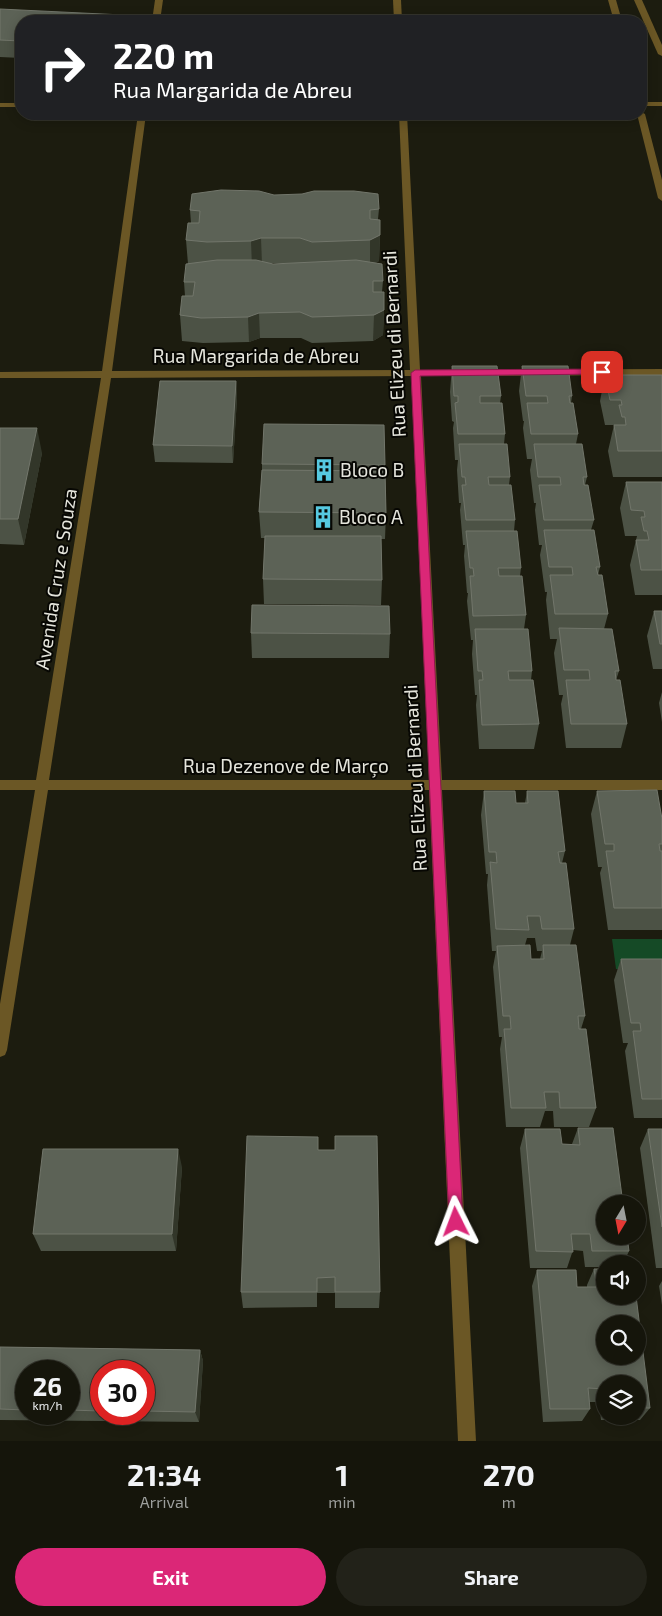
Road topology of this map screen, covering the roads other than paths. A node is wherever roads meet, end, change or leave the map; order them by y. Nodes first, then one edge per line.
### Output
1 (159, 0) edge
2 (397, 0) edge
3 (612, 0) edge
4 (638, 0) edge
5 (157, 15) edge
6 (398, 15) edge
7 (616, 15) edge
8 (645, 15) edge
9 (647, 20) edge
10 (662, 54) edge
11 (647, 104) edge
12 (662, 104) edge
13 (0, 105) edge
14 (15, 105) edge
15 (141, 120) edge
16 (403, 120) edge
17 (642, 120) edge
18 (662, 198) edge
19 (662, 372) edge
20 (415, 373) junction
21 (107, 374) junction
22 (0, 375) edge
23 (0, 785) edge
24 (43, 785) junction
25 (435, 785) junction
26 (662, 785) edge
27 (0, 1050) edge
28 (467, 1441) edge

1 - 5 street
2 - 6 street
3 - 7 street
4 - 8 street
9 - 10 street
11 - 12 street
13 - 14 street
15 - 21 street, Avenida Cruz e Souza
16 - 20 street, Rua Elizeu di Bernardi
17 - 18 street
19 - 20 street, Rua Margarida de Abreu
20 - 21 street, Rua Margarida de Abreu
20 - 25 street, Rua Elizeu di Bernardi
21 - 22 street, Rua Margarida de Abreu
21 - 24 street, Avenida Cruz e Souza
23 - 24 street, Rua Dezenove de Março
24 - 25 street, Rua Dezenove de Março
24 - 27 street, Avenida Cruz e Souza
25 - 26 street, Rua Dezenove de Março
25 - 28 street, Rua Elizeu di Bernardi

